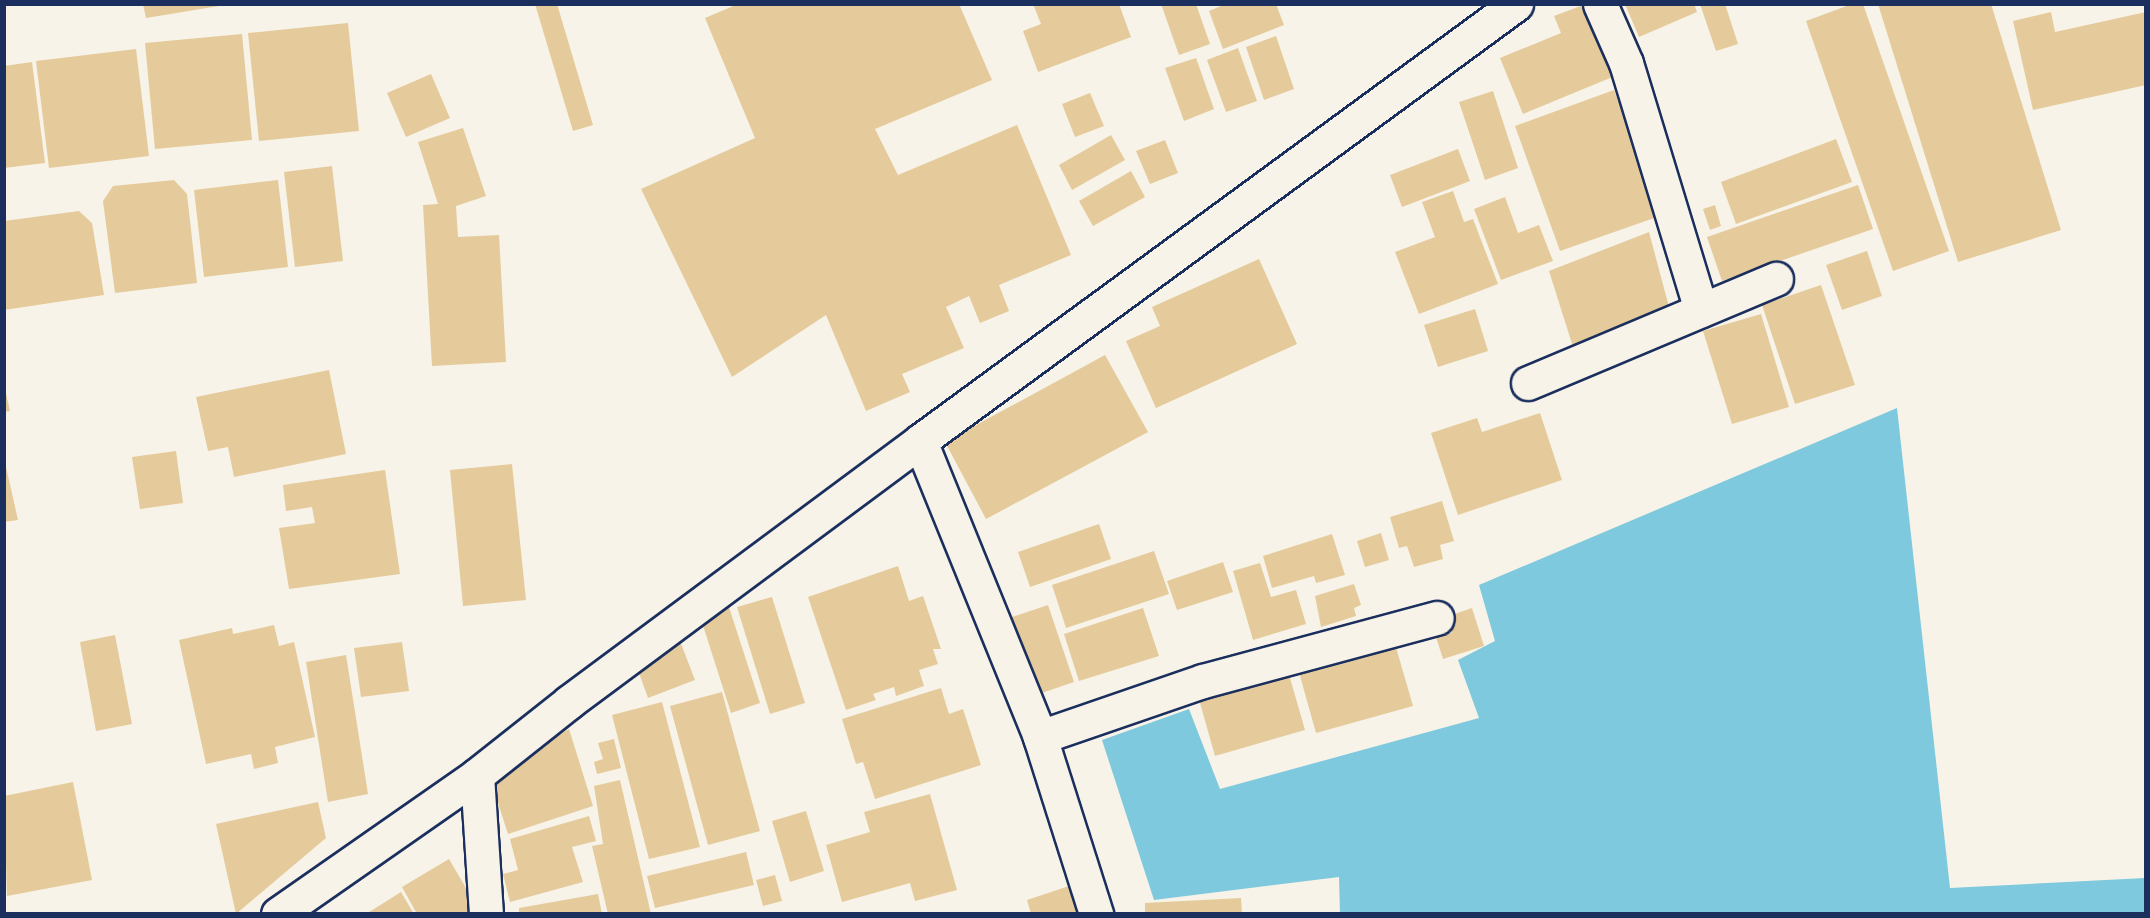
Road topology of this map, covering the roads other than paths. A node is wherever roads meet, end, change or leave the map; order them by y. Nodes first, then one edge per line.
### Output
1 (1516, 4) edge
2 (1600, 4) edge
3 (1776, 279) dead end
4 (1701, 310) junction
5 (1528, 383) dead end
6 (920, 441) junction
7 (1437, 618) dead end
8 (1040, 737) junction
9 (477, 776) junction
10 (278, 914) edge
11 (486, 914) edge
12 (1096, 914) edge

1 - 6 street
2 - 4 street
3 - 4 street
4 - 5 street
6 - 8 street
6 - 9 street
7 - 8 street
8 - 12 street
9 - 10 street
9 - 11 street

